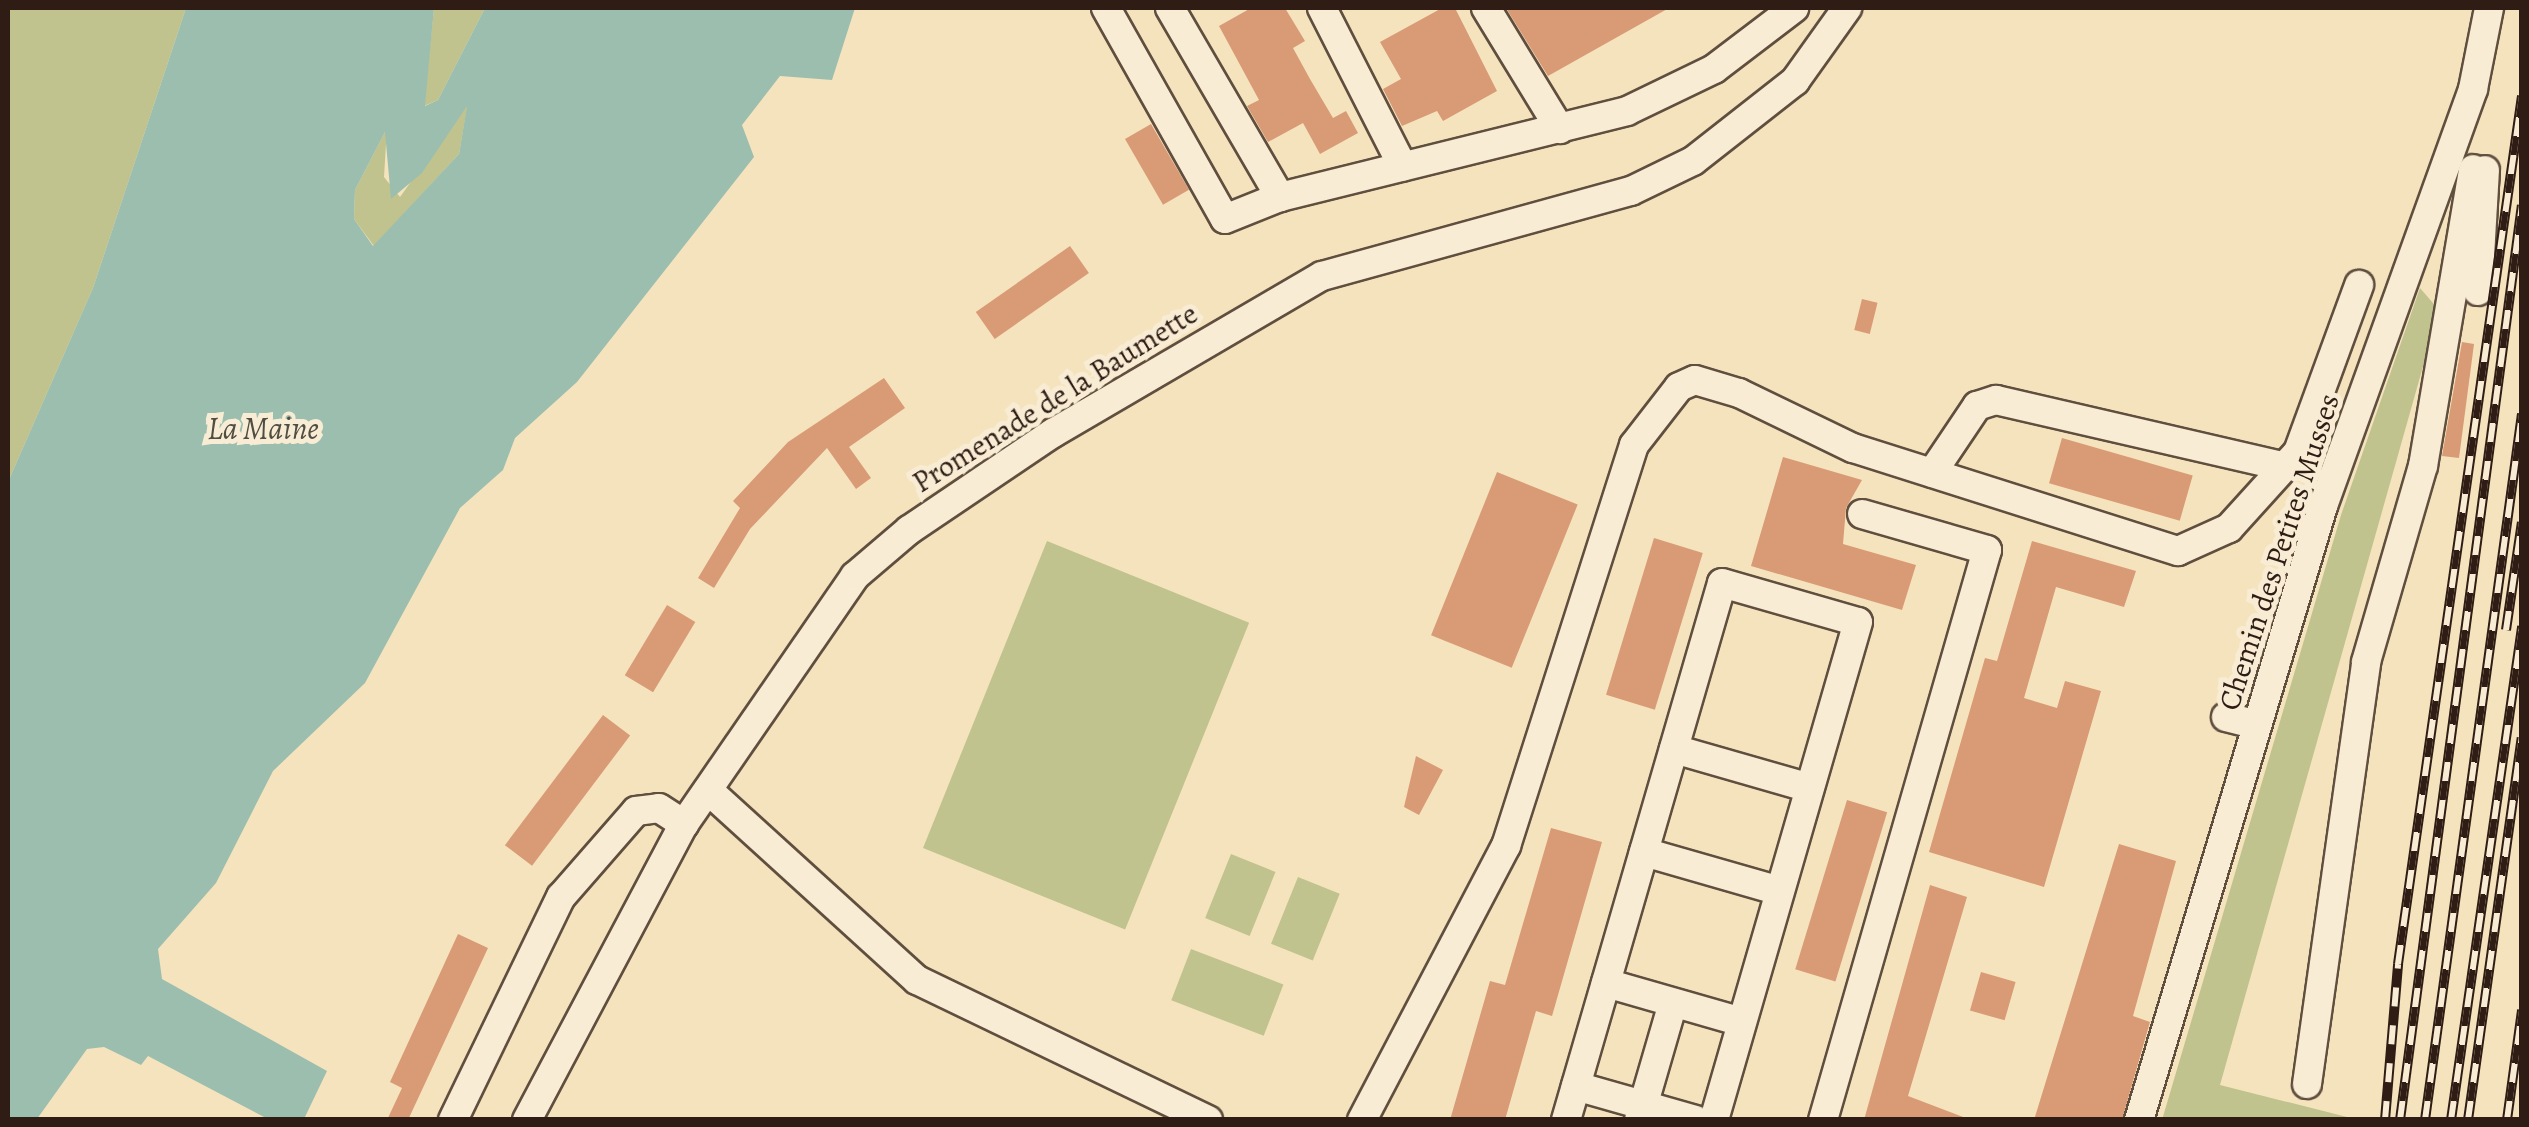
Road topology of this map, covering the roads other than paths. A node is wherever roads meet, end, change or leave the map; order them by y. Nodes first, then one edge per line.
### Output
1 (1106, 8) edge
2 (1170, 8) edge
3 (1322, 8) edge
4 (1486, 8) edge
5 (1794, 8) edge
6 (1847, 8) edge
7 (2488, 8) edge
8 (1560, 129) junction
9 (2461, 165) junction
10 (1403, 167) junction
11 (1280, 197) junction
12 (2359, 285) dead end
13 (2478, 291) dead end
14 (2282, 466) junction
15 (1932, 472) junction
16 (1862, 514) dead end
17 (2226, 716) dead end
18 (2256, 725) junction
19 (1674, 749) junction
20 (1810, 788) junction
21 (708, 790) junction
22 (684, 824) junction
23 (1644, 852) junction
24 (1780, 891) junction
25 (1606, 983) junction
26 (1673, 1003) junction
27 (1742, 1022) junction
28 (2308, 1084) dead end
29 (1576, 1086) junction
30 (1641, 1112) edge
31 (1370, 1115) edge
32 (453, 1120) edge
33 (527, 1120) edge
34 (1208, 1120) edge
35 (1566, 1120) edge
36 (1695, 1120) edge
37 (1714, 1120) edge
38 (1823, 1120) edge
39 (2139, 1120) edge

1 - 11 street
2 - 11 street
3 - 10 street
4 - 8 street
5 - 8 street
6 - 21 street, Promenade de la Baumette
7 - 9 street, Chemin des Petites Musses
8 - 10 street
9 - 13 street
9 - 18 street, Chemin des Petites Musses
9 - 28 street
10 - 11 street
12 - 14 street
14 - 15 street
14 - 15 street
15 - 31 street
16 - 38 street
17 - 18 street
18 - 39 street, Chemin des Petites Musses
19 - 20 street
19 - 20 street
19 - 23 street
20 - 24 street
21 - 22 street, Promenade de la Baumette
21 - 34 street
22 - 32 street
22 - 33 street, Promenade de la Baumette
23 - 24 street
23 - 25 street
24 - 27 street
25 - 26 street
25 - 29 street
26 - 27 street
26 - 30 street
27 - 37 street
29 - 30 street
29 - 35 street
30 - 36 street

